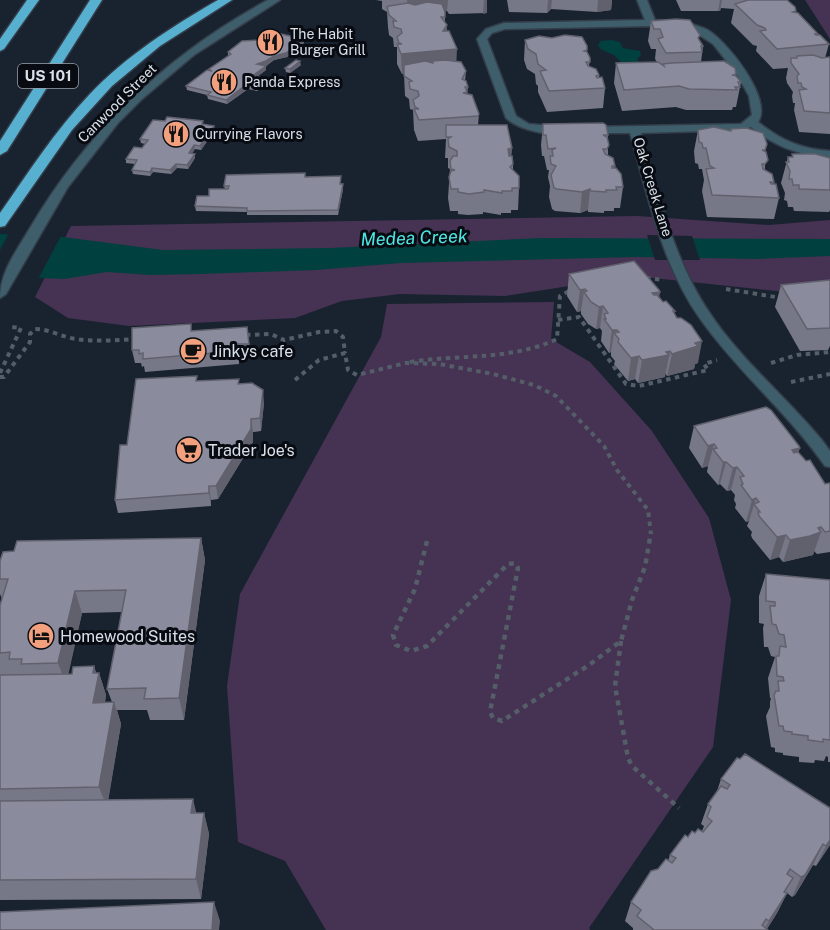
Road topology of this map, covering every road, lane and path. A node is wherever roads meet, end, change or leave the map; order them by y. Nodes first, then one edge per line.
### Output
1 (24, 0) edge
2 (33, 0) edge
3 (96, 0) edge
4 (226, 0) edge
5 (275, 0) edge
6 (642, 0) edge
7 (651, 23) junction
8 (12, 29) junction
9 (0, 46) edge
10 (752, 123) junction
11 (635, 130) junction
12 (0, 151) edge
13 (830, 154) edge
14 (1, 222) edge
15 (638, 278) edge
16 (664, 280) dead end
17 (3, 288) edge
18 (578, 289) edge
19 (726, 289) dead end
20 (790, 298) edge
21 (558, 320) junction
22 (11, 327) dead end
23 (236, 336) edge
24 (141, 338) edge
25 (830, 352) edge
26 (345, 354) junction
27 (736, 355) junction
28 (406, 363) junction
29 (771, 363) dead end
30 (830, 374) edge
31 (0, 375) edge
32 (295, 380) dead end
33 (791, 382) dead end
34 (830, 462) edge
35 (427, 541) dead end
36 (621, 641) junction
37 (679, 808) dead end

1 - 8 highway
2 - 8 highway
3 - 12 highway, US 101
4 - 14 highway
5 - 17 street, Canwood Street
6 - 7 street
7 - 10 street
7 - 11 street
8 - 9 highway
10 - 11 street, Oak Creek Lane
10 - 13 street
11 - 27 street, Oak Creek Lane
15 - 16 path
18 - 21 path
19 - 20 path
21 - 27 path
21 - 28 path
22 - 31 path
23 - 26 path
24 - 31 path
25 - 29 path
26 - 28 path
26 - 32 path
27 - 34 street, Oak Creek Lane
28 - 36 path
30 - 33 path
35 - 36 path
36 - 37 path

